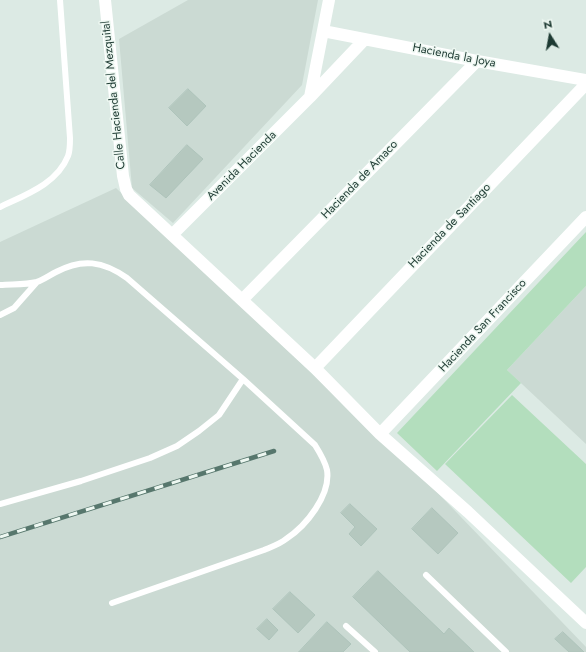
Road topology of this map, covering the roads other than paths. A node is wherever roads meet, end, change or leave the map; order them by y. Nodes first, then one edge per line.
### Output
1 (60, 0) edge
2 (105, 0) edge
3 (329, 0) edge
4 (323, 31) junction
5 (365, 39) junction
6 (477, 61) junction
7 (586, 80) edge
8 (586, 84) edge
9 (310, 97) junction
10 (0, 207) edge
11 (586, 217) edge
12 (173, 234) junction
13 (38, 282) junction
14 (0, 285) edge
15 (242, 300) junction
16 (0, 315) edge
17 (315, 368) junction
18 (243, 379) junction
19 (380, 434) junction
20 (0, 504) edge
21 (426, 575) dead end
22 (112, 603) dead end
23 (586, 623) edge
24 (346, 626) dead end
25 (374, 652) edge
26 (506, 652) edge

1 - 10 lane
2 - 12 street, Calle Hacienda del Mezquital
3 - 4 street
4 - 5 street, Hacienda la Joya
4 - 9 street
5 - 6 street, Hacienda la Joya
5 - 9 street, Avenida Hacienda
6 - 7 street, Hacienda la Joya
6 - 15 street, Hacienda de Amaco
8 - 17 street, Hacienda de Santiago
9 - 12 street, Avenida Hacienda
11 - 19 street, Hacienda San Francisco
12 - 15 street
13 - 14 lane
13 - 16 lane
13 - 18 lane
15 - 17 street
17 - 19 street
18 - 20 lane
18 - 22 lane
19 - 23 street
21 - 26 lane
24 - 25 lane

